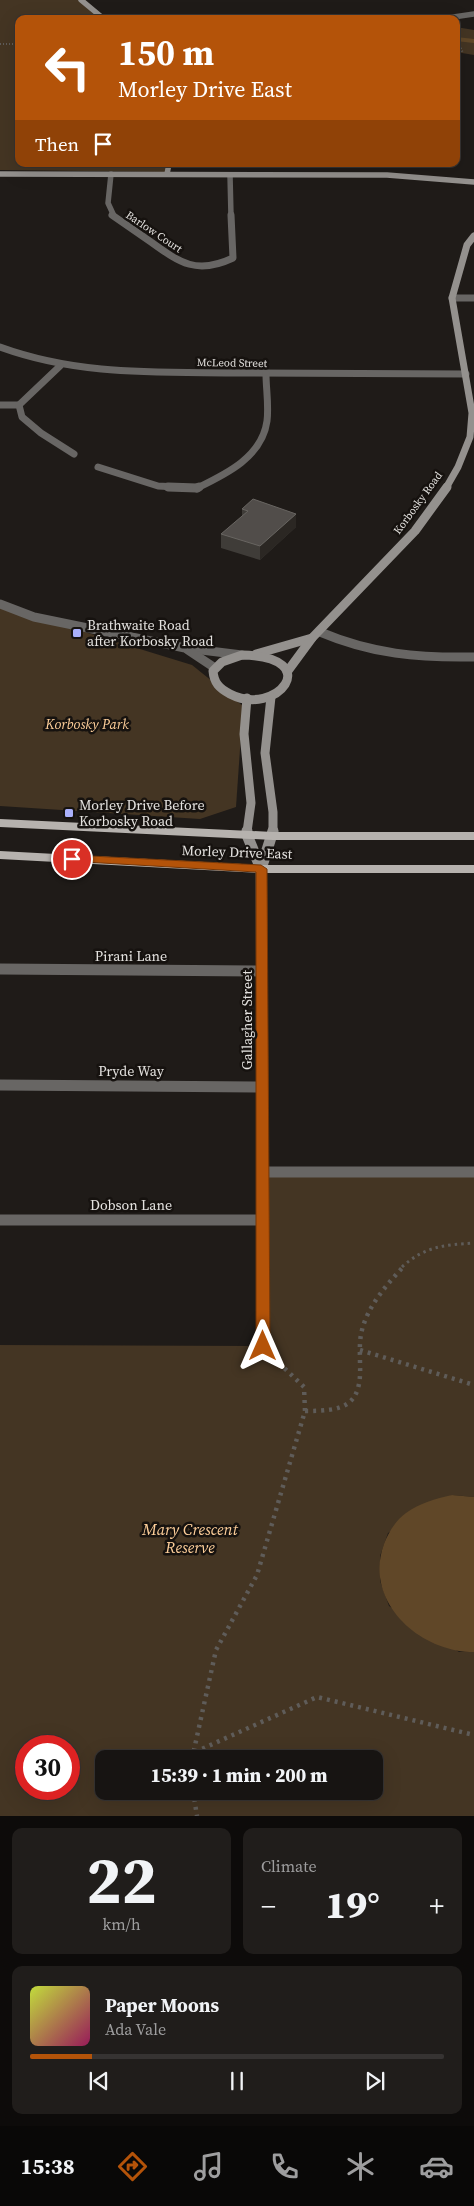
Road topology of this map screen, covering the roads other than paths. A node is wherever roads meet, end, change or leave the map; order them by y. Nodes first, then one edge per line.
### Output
1 (81, 0) edge
2 (474, 14) edge
3 (99, 15) edge
4 (460, 16) edge
5 (168, 167) edge
6 (0, 174) edge
7 (111, 174) junction
8 (167, 174) junction
9 (230, 175) junction
10 (474, 182) edge
11 (474, 236) edge
12 (452, 298) junction
13 (474, 298) edge
14 (0, 347) edge
15 (60, 366) junction
16 (266, 374) junction
17 (466, 374) junction
18 (0, 405) edge
19 (19, 406) junction
20 (74, 454) dead end
21 (98, 467) dead end
22 (0, 604) edge
23 (320, 632) junction
24 (312, 638) junction
25 (185, 648) junction
26 (242, 655) junction
27 (254, 655) junction
28 (474, 657) edge
29 (215, 668) junction
30 (287, 672) junction
31 (271, 697) junction
32 (247, 698) junction
33 (0, 822) edge
34 (248, 835) junction
35 (273, 836) junction
36 (474, 836) edge
37 (0, 855) edge
38 (261, 869) junction
39 (474, 869) edge
40 (0, 969) edge
41 (262, 971) junction
42 (0, 1085) edge
43 (262, 1087) junction
44 (262, 1172) junction
45 (474, 1172) edge
46 (0, 1220) edge
47 (262, 1220) junction
48 (263, 1346) road end

1 - 3 street
2 - 4 street
5 - 8 street
6 - 7 street
7 - 8 street
7 - 9 street, Barlow Court
8 - 9 street
9 - 10 street
11 - 12 street, Korbosky Road
12 - 13 street
12 - 17 street, Korbosky Road
14 - 15 street, McLeod Street
15 - 16 street, McLeod Street
15 - 19 street
16 - 17 street, McLeod Street
16 - 21 street
17 - 23 street, Korbosky Road
18 - 19 street
19 - 20 street
22 - 25 street
23 - 24 street, Korbosky Road
23 - 28 street
24 - 27 street, Korbosky Road
24 - 30 street, Korbosky Road
25 - 26 street
25 - 29 street
26 - 27 street
26 - 29 street
27 - 30 street
29 - 32 street
30 - 31 street
31 - 32 street
31 - 35 street
32 - 34 street
33 - 34 main road, Morley Drive East
34 - 35 main road, Morley Drive East
34 - 38 street
35 - 36 main road, Morley Drive East
35 - 38 street
37 - 38 main road, Morley Drive East
38 - 39 main road, Morley Drive East
38 - 41 street, Gallagher Street
40 - 41 street, Pirani Lane
41 - 43 street, Gallagher Street
42 - 43 street, Pryde Way
43 - 44 street, Gallagher Street
44 - 45 street
44 - 47 street, Gallagher Street
46 - 47 street, Dobson Lane
47 - 48 street, Gallagher Street

